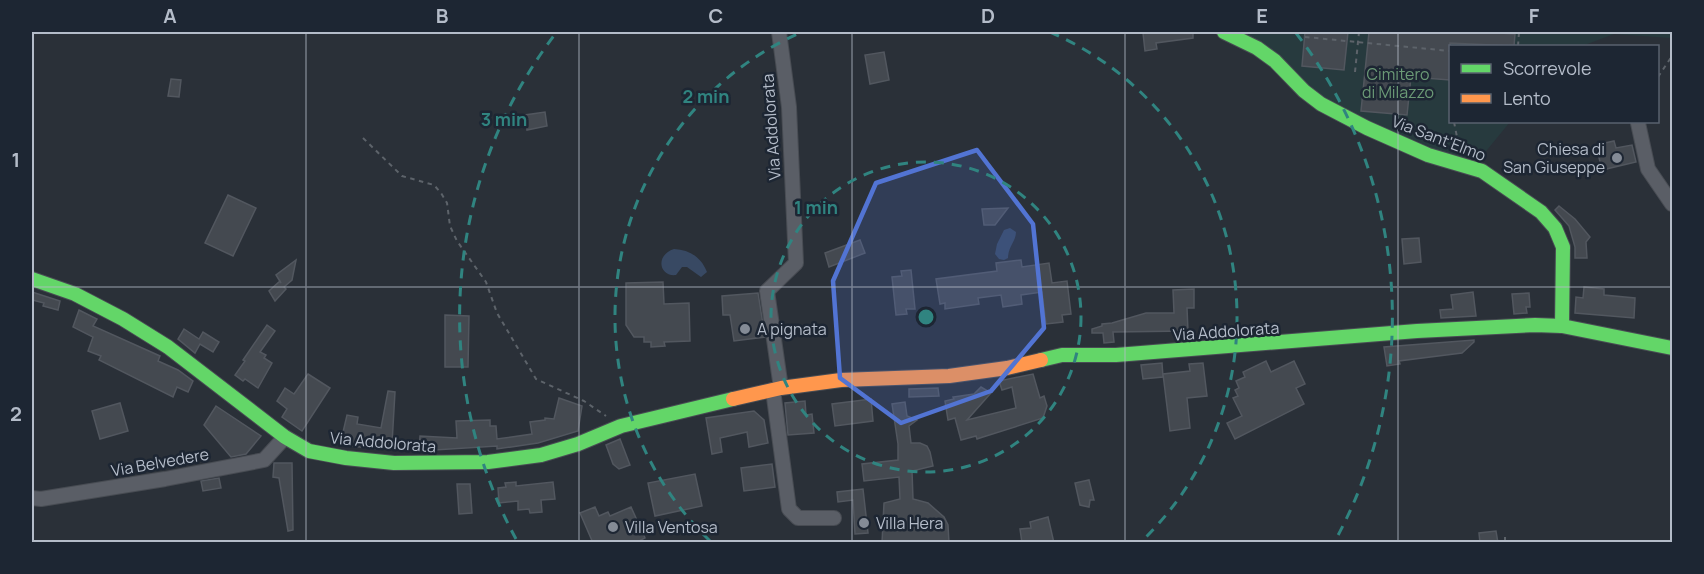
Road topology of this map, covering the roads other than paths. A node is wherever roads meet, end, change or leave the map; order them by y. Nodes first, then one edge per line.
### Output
1 (779, 32) edge
2 (1224, 32) edge
3 (1638, 123) dead end
4 (1672, 204) edge
5 (32, 279) edge
6 (1562, 326) junction
7 (1672, 348) edge
8 (777, 389) junction
9 (285, 437) junction
10 (32, 498) edge
11 (834, 518) dead end

1 - 8 street, Via Addolorata
2 - 6 street, Via Sant'Elmo
3 - 4 street
5 - 9 street, Via Addolorata
6 - 7 street, Via Addolorata
6 - 8 street, Via Addolorata
8 - 9 street, Via Addolorata
8 - 11 street, Via Addolorata
9 - 10 street, Via Belvedere

